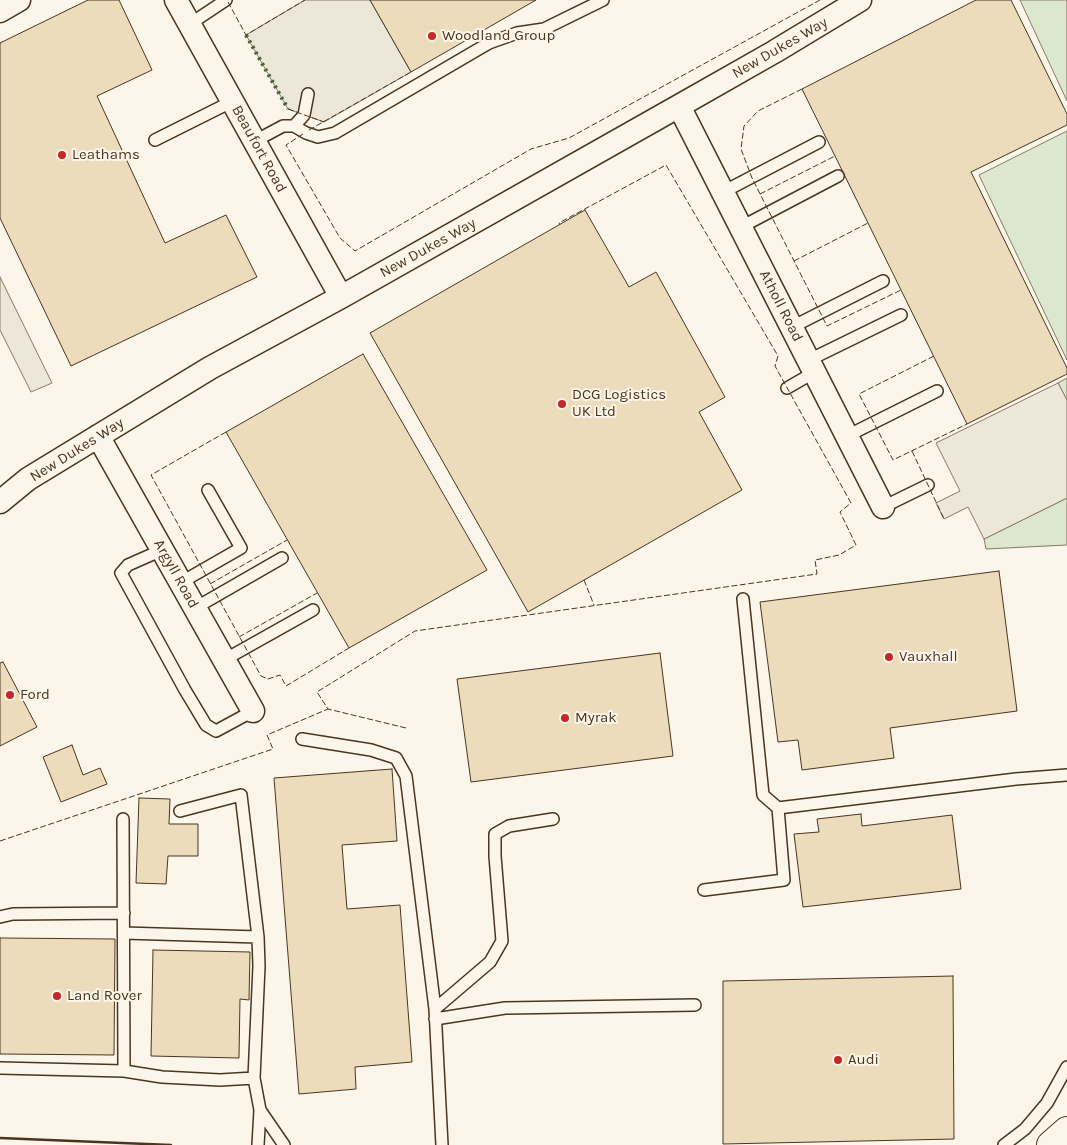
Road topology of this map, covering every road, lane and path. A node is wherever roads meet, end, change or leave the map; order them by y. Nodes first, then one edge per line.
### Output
1 (19, 0) edge
2 (176, 0) edge
3 (226, 0) edge
4 (603, 0) edge
5 (860, 0) edge
6 (0, 11) edge
7 (190, 24) junction
8 (308, 94) dead end
9 (232, 101) junction
10 (679, 106) junction
11 (294, 126) junction
12 (155, 140) dead end
13 (255, 141) junction
14 (819, 142) dead end
15 (838, 176) dead end
16 (723, 192) junction
17 (741, 227) junction
18 (883, 281) dead end
19 (341, 297) junction
20 (901, 315) dead end
21 (792, 328) junction
22 (812, 366) junction
23 (788, 388) dead end
24 (937, 391) dead end
25 (98, 436) junction
26 (847, 436) junction
27 (928, 485) dead end
28 (208, 490) dead end
29 (0, 502) edge
30 (884, 507) joint
31 (162, 550) junction
32 (282, 558) dead end
33 (180, 583) junction
34 (743, 599) dead end
35 (195, 608) junction
36 (313, 610) dead end
37 (224, 660) junction
38 (253, 712) joint
39 (302, 739) dead end
40 (1067, 775) edge
41 (778, 808) junction
42 (180, 811) dead end
43 (123, 819) dead end
44 (553, 819) dead end
45 (704, 890) dead end
46 (124, 913) junction
47 (0, 917) edge
48 (124, 933) junction
49 (258, 937) junction
50 (695, 1006) dead end
51 (435, 1014) junction
52 (1067, 1067) edge
53 (0, 1068) edge
54 (124, 1071) junction
55 (254, 1078) junction
56 (260, 1110) junction
57 (1067, 1131) edge
58 (258, 1145) edge
59 (284, 1145) edge
60 (442, 1145) edge
61 (1004, 1145) edge
62 (1051, 1145) edge

1 - 6 street
2 - 7 street, Beaufort Road
3 - 7 lane
4 - 11 lane
5 - 10 street, New Dukes Way
7 - 9 street, Beaufort Road
8 - 11 lane
9 - 12 lane
9 - 13 street, Beaufort Road
10 - 16 street, Atholl Road
10 - 19 street, New Dukes Way
11 - 13 lane
13 - 19 street, Beaufort Road
14 - 16 lane
15 - 17 lane
16 - 17 street, Atholl Road
17 - 21 street, Atholl Road
18 - 21 lane
19 - 25 street, New Dukes Way
20 - 22 lane
21 - 22 street, Atholl Road
22 - 23 lane
22 - 26 street, Atholl Road
24 - 26 lane
25 - 29 street, New Dukes Way
25 - 31 street, Argyll Road
26 - 30 street, Atholl Road
27 - 30 lane
28 - 33 lane
31 - 33 street, Argyll Road
31 - 38 lane
32 - 35 lane
33 - 35 street, Argyll Road
34 - 41 lane
35 - 37 street, Argyll Road
36 - 37 lane
37 - 38 street, Argyll Road
39 - 51 lane
40 - 41 lane
41 - 45 lane
42 - 49 lane
43 - 46 lane
44 - 51 lane
46 - 47 lane
46 - 48 lane
48 - 49 lane
48 - 54 lane
49 - 55 lane
50 - 51 lane
51 - 60 lane
52 - 61 lane
53 - 54 lane
54 - 55 lane
55 - 56 lane
56 - 58 lane
56 - 59 lane
57 - 62 main road

